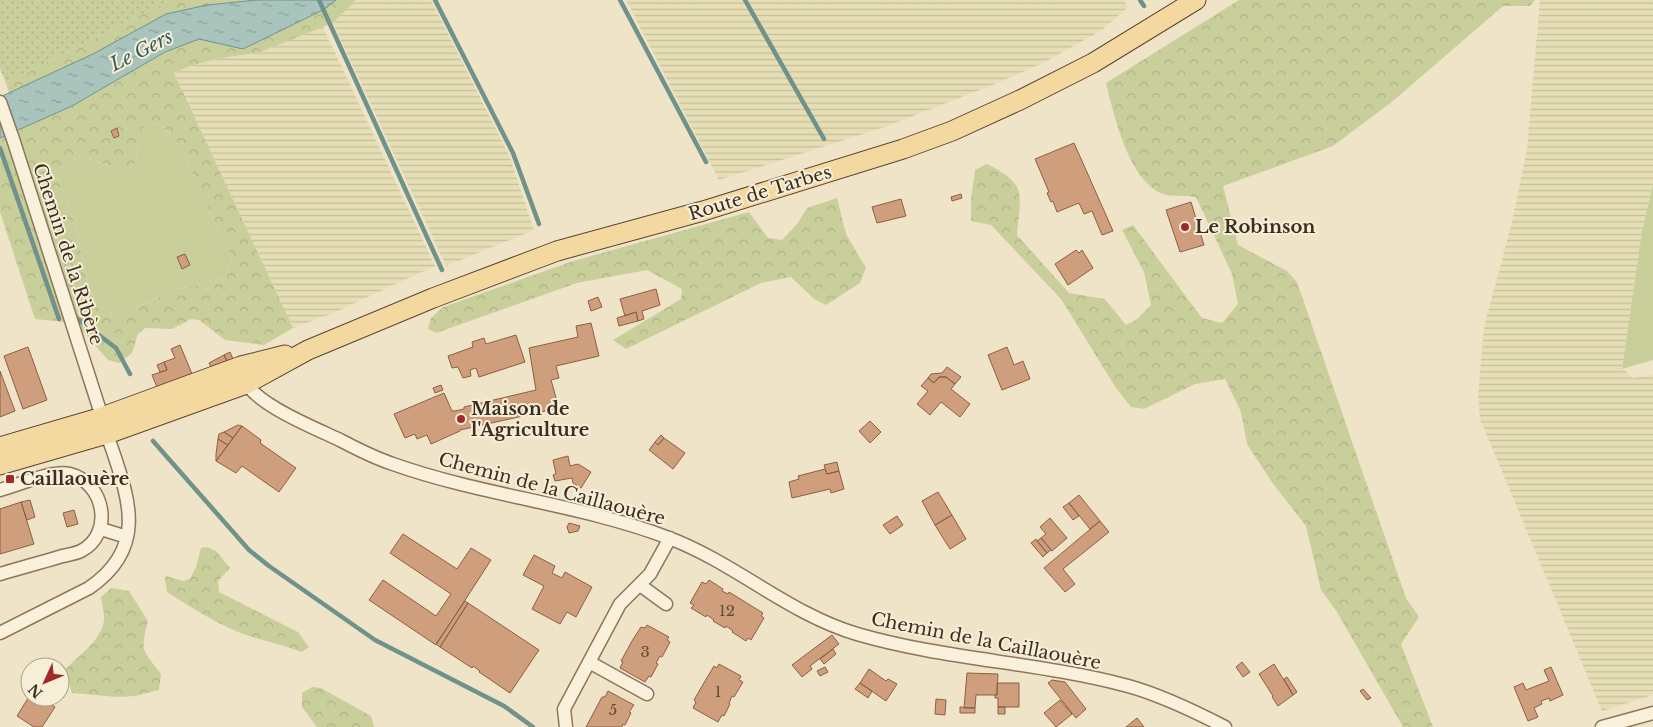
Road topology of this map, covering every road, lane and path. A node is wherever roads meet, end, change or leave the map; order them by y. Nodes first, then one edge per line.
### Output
1 (1196, 0) edge
2 (0, 102) edge
3 (308, 350) junction
4 (241, 366) junction
5 (246, 384) junction
6 (104, 426) junction
7 (0, 447) edge
8 (0, 464) edge
9 (0, 490) edge
10 (101, 529) junction
11 (127, 537) junction
12 (670, 538) junction
13 (0, 574) edge
14 (640, 585) junction
15 (666, 604) dead end
16 (0, 634) edge
17 (589, 662) junction
18 (647, 694) dead end
19 (1653, 713) edge
20 (566, 727) edge
21 (1225, 727) edge
22 (1602, 727) edge

1 - 3 main road, Route de Tarbes
2 - 6 street, Chemin de la Ribère
3 - 4 main road, Route de Tarbes
3 - 5 main road, Route de Tarbes
4 - 5 street
4 - 6 main road, Route de Tarbes
5 - 6 main road, Route de Tarbes
5 - 12 street, Chemin de la Caillaouère
6 - 7 main road
6 - 8 main road
6 - 11 street, Chemin de la Ribère
9 - 10 street
10 - 11 street
10 - 13 street
11 - 16 street, Chemin de la Ribère
12 - 14 street
12 - 21 street, Chemin de la Caillaouère
14 - 15 street
14 - 17 street
17 - 18 street
17 - 20 street
19 - 22 street

